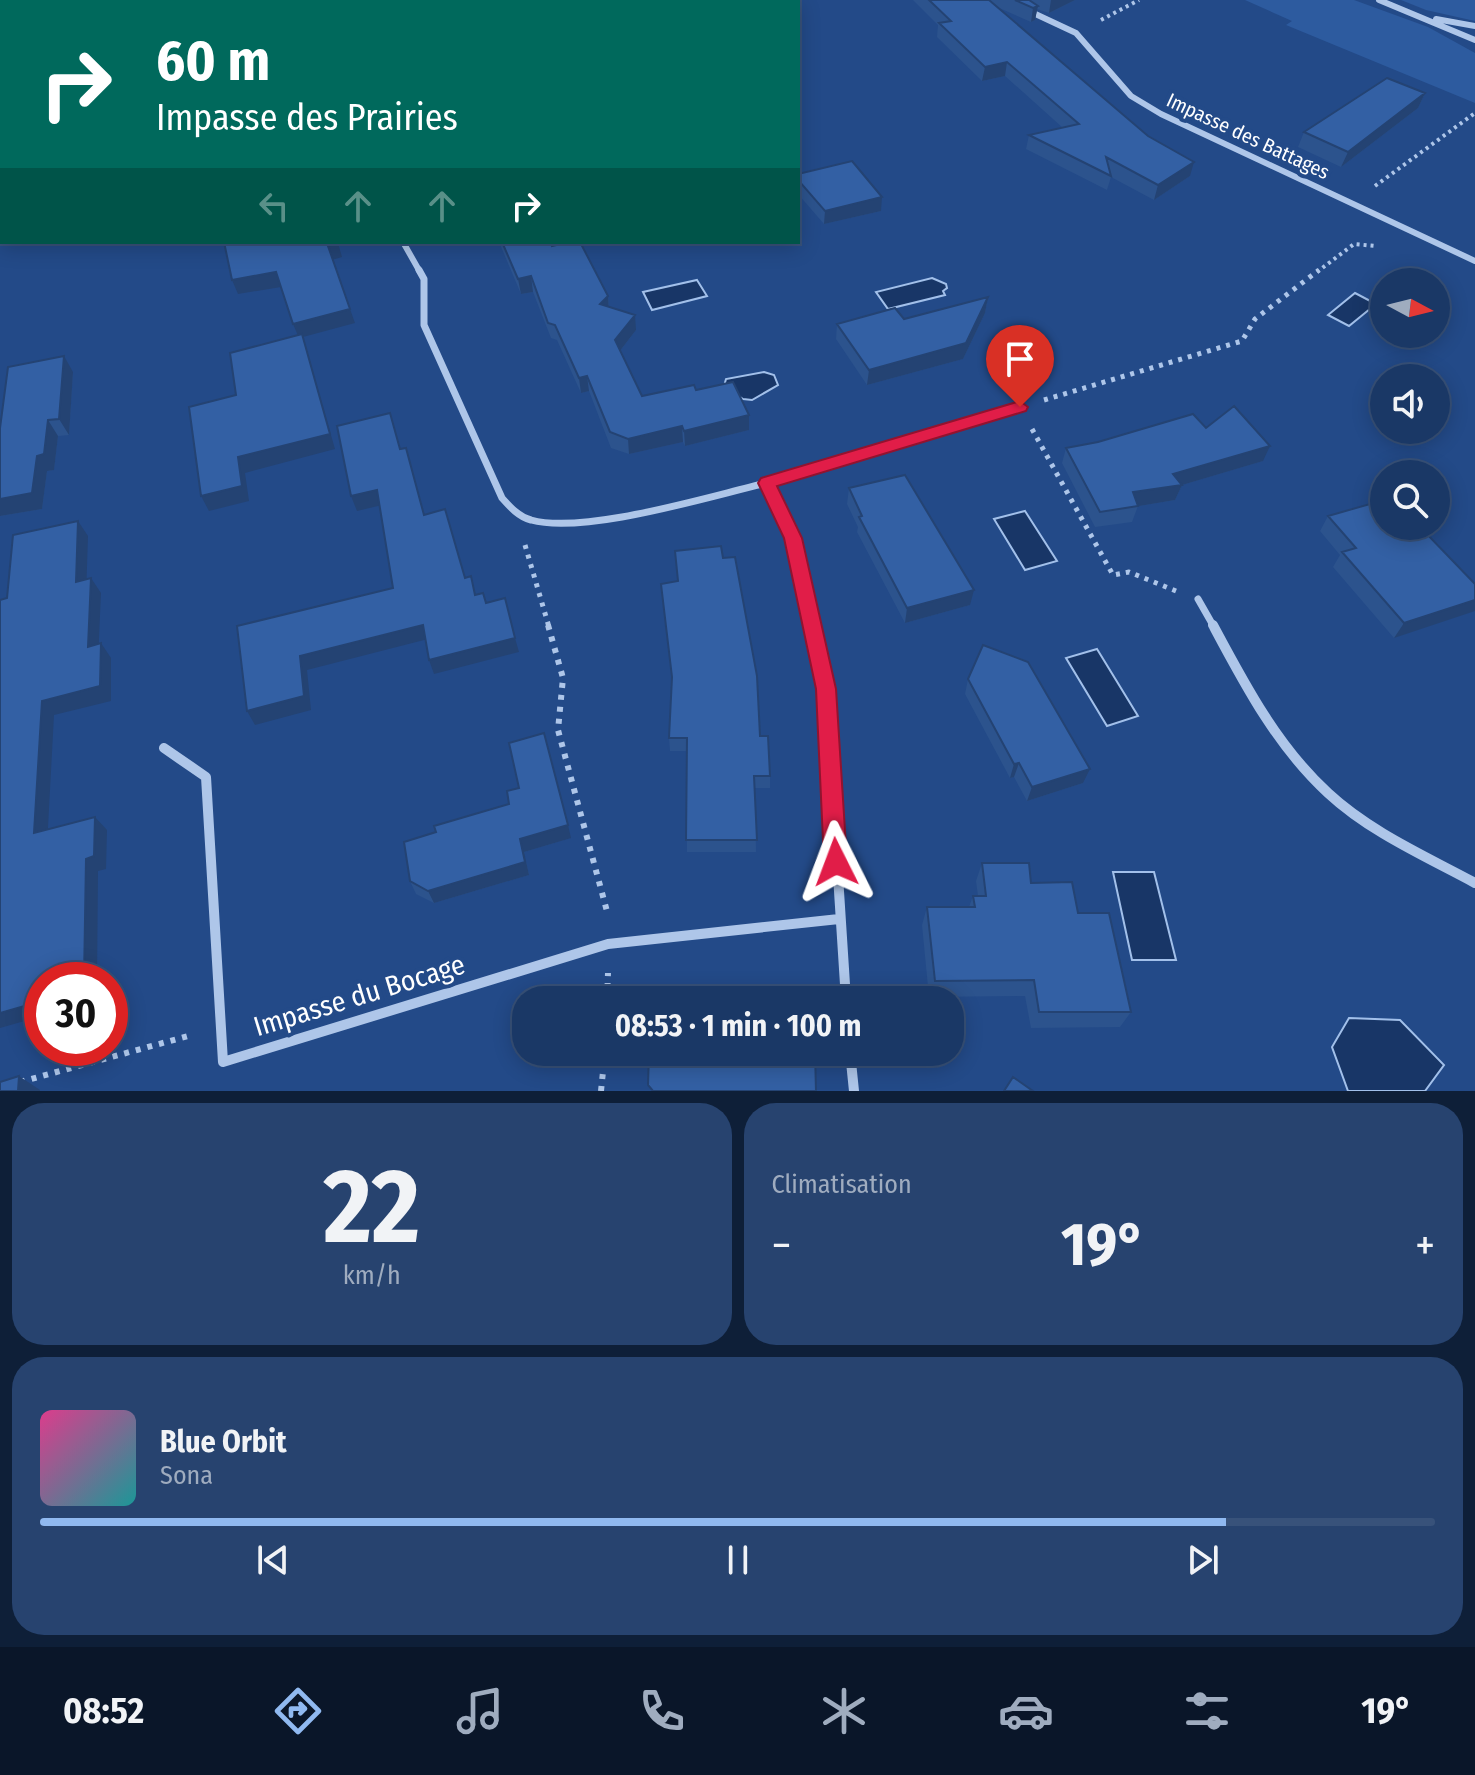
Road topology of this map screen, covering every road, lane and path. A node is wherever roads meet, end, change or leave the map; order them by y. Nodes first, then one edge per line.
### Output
1 (1139, 0) edge
2 (1379, 0) edge
3 (1028, 10) edge
4 (1425, 18) junction
5 (1475, 26) edge
6 (1076, 33) junction
7 (1475, 40) edge
8 (1475, 113) edge
9 (1352, 203) junction
10 (404, 244) edge
11 (1385, 247) dead end
12 (1475, 261) edge
13 (1020, 407) junction
14 (767, 483) junction
15 (533, 521) junction
16 (1198, 599) joint
17 (164, 748) dead end
18 (1475, 883) edge
19 (839, 919) junction
20 (608, 944) junction
21 (607, 986) edge
22 (845, 986) edge
23 (220, 1028) junction
24 (604, 1066) edge
25 (851, 1066) edge
26 (15, 1083) edge
27 (601, 1091) edge
28 (854, 1091) edge

1 - 6 path
2 - 4 street
3 - 6 street, Impasse des Battages
4 - 5 street
4 - 7 street
6 - 9 street, Impasse des Battages
8 - 9 path
9 - 12 street, Impasse des Battages
10 - 15 street
11 - 13 path
13 - 14 street
13 - 16 path
14 - 15 street
14 - 19 street
15 - 20 path
16 - 18 street
17 - 23 street, Impasse du Bocage
19 - 20 street, Impasse du Bocage
19 - 22 street
20 - 21 path
20 - 23 street, Impasse du Bocage
23 - 26 path
24 - 27 path
25 - 28 street

